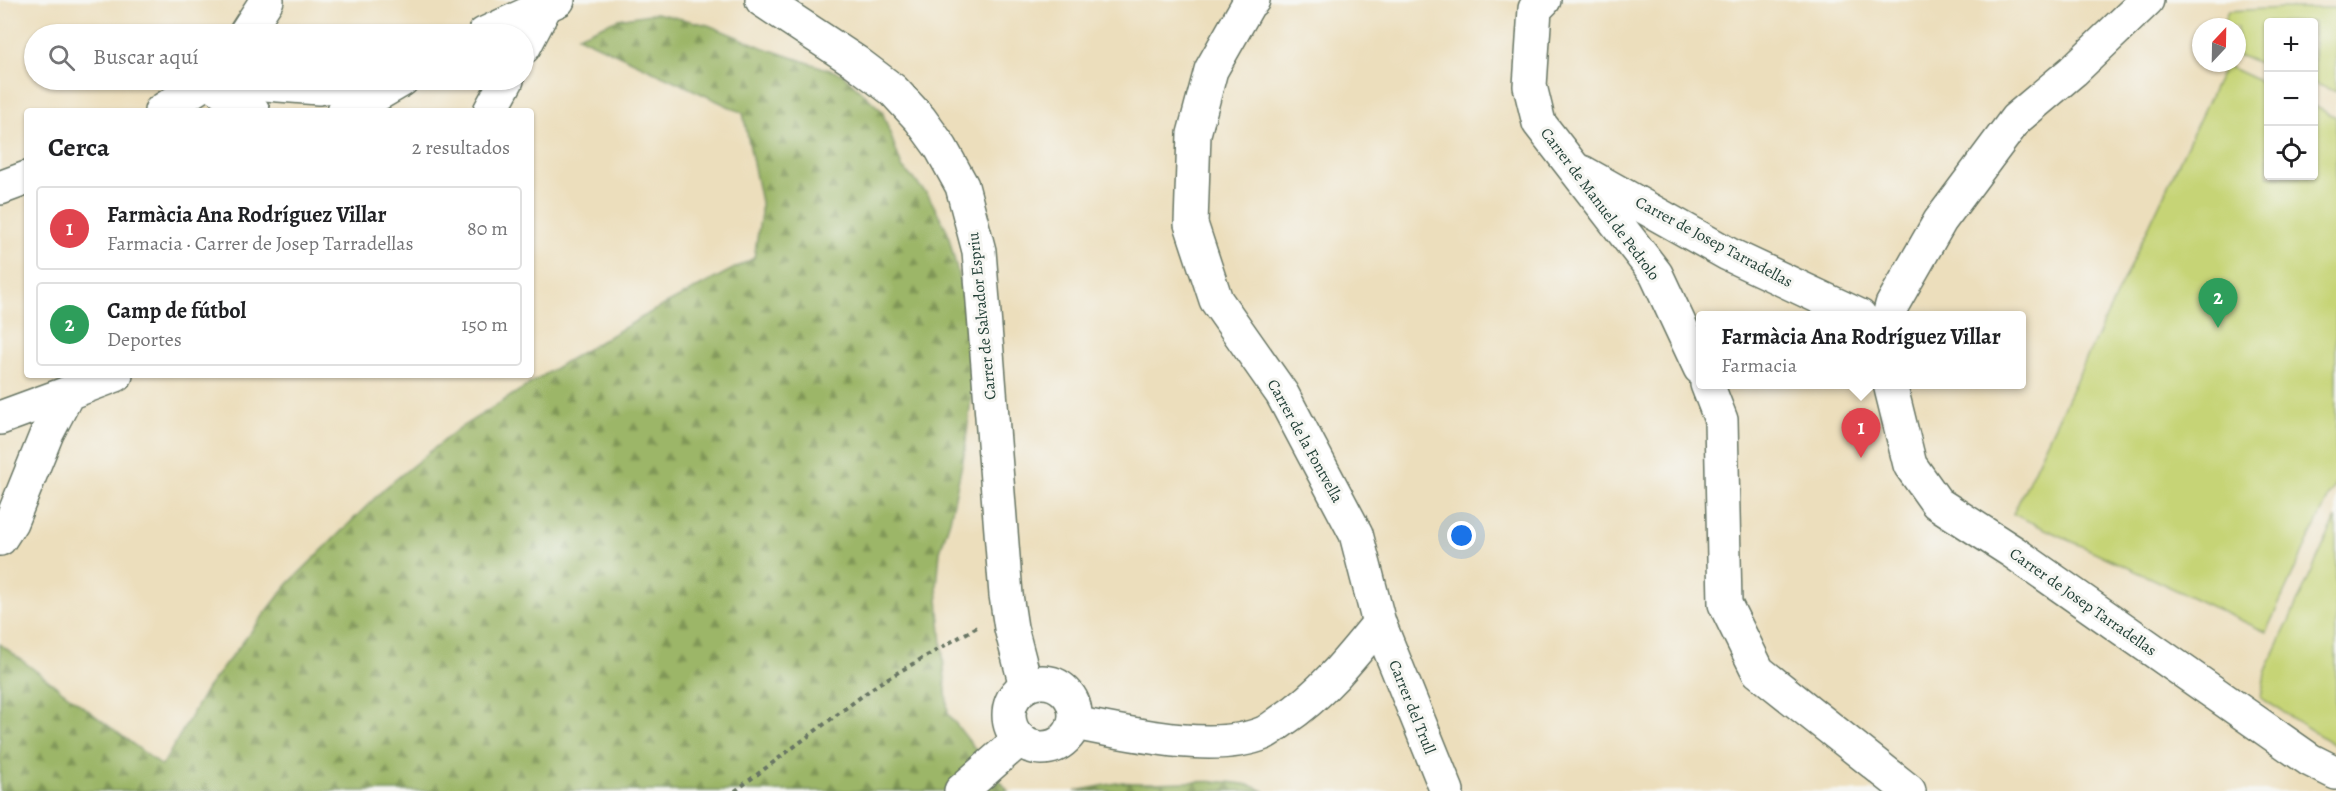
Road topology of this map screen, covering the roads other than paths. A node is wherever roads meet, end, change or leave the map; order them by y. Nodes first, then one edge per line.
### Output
1 (267, 0) edge
2 (762, 0) edge
3 (1253, 0) edge
4 (1544, 0) edge
5 (2147, 0) edge
6 (552, 3) edge
7 (251, 24) edge
8 (506, 24) edge
9 (534, 31) edge
10 (194, 90) edge
11 (222, 90) edge
12 (385, 90) edge
13 (502, 90) edge
14 (166, 108) edge
15 (246, 108) edge
16 (352, 108) edge
17 (492, 108) edge
18 (1570, 165) junction
19 (24, 179) edge
20 (0, 188) edge
21 (1851, 311) edge
22 (1890, 311) edge
23 (1696, 358) edge
24 (108, 378) edge
25 (1709, 389) edge
26 (1891, 389) edge
27 (68, 393) junction
28 (0, 418) edge
29 (0, 539) edge
30 (1379, 623) junction
31 (1026, 686) junction
32 (1074, 723) junction
33 (1020, 739) junction
34 (2336, 774) edge
35 (961, 791) edge
36 (1447, 791) edge
37 (1909, 791) edge

1 - 7 street
2 - 31 street, Carrer de Salvador Espriu
3 - 30 street, Carrer de la Fontvella
4 - 18 street, Carrer de Manuel de Pedrolo
5 - 22 street
6 - 8 street
6 - 9 street
10 - 14 street
11 - 15 street
12 - 16 street
13 - 17 street
18 - 21 street, Carrer de Josep Tarradellas
18 - 23 street, Carrer de Manuel de Pedrolo
19 - 20 street
24 - 27 street
25 - 37 street
26 - 34 street, Carrer de Josep Tarradellas
27 - 28 street
27 - 29 street
30 - 32 street
30 - 36 street, Carrer del Trull
31 - 32 street
31 - 33 street
32 - 33 street
33 - 35 street

